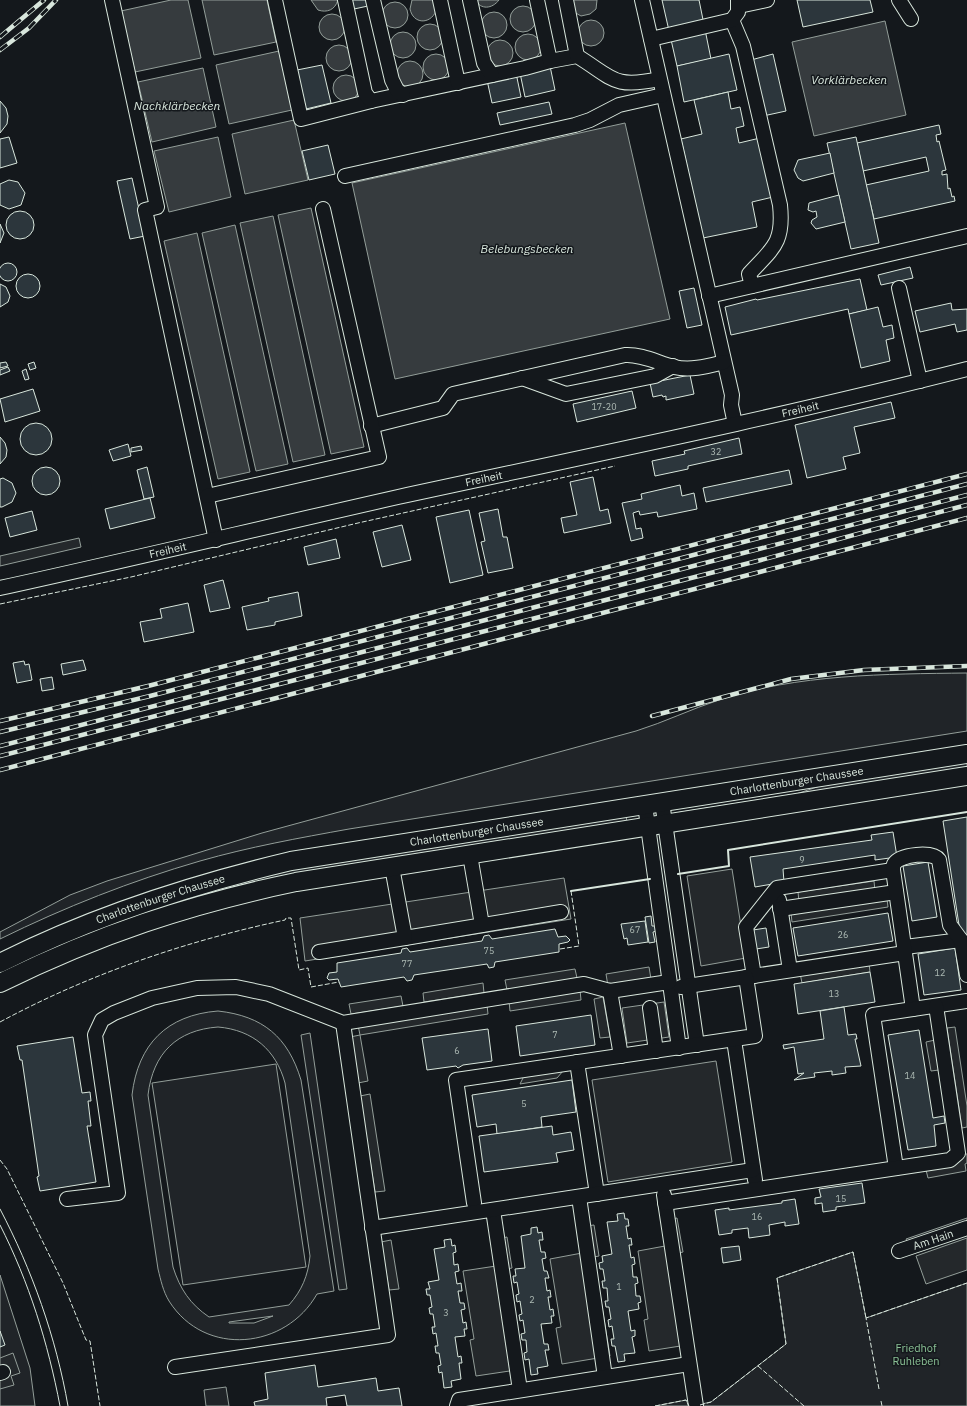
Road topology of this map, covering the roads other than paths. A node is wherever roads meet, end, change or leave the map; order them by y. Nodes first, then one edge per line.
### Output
1 (112, 0) edge
2 (275, 0) edge
3 (345, 0) edge
4 (373, 0) edge
5 (440, 0) edge
6 (470, 0) edge
7 (537, 0) edge
8 (566, 0) edge
9 (642, 0) edge
10 (767, 0) edge
11 (899, 0) edge
12 (739, 3) edge
13 (911, 19) dead end
14 (732, 20) junction
15 (651, 39) junction
16 (577, 56) junction
17 (550, 61) junction
18 (492, 75) junction
19 (659, 79) junction
20 (458, 83) junction
21 (403, 95) junction
22 (663, 95) junction
23 (371, 102) junction
24 (345, 176) dead end
25 (323, 209) dead end
26 (967, 236) edge
27 (752, 286) junction
28 (899, 288) dead end
29 (709, 296) junction
30 (724, 362) junction
31 (673, 366) junction
32 (967, 369) edge
33 (522, 378) junction
34 (920, 381) junction
35 (735, 424) junction
36 (371, 426) junction
37 (207, 496) junction
38 (216, 540) junction
39 (0, 588) edge
40 (967, 754) edge
41 (967, 776) edge
42 (654, 803) junction
43 (657, 825) junction
44 (470, 855) junction
45 (392, 867) junction
46 (893, 870) junction
47 (777, 888) junction
48 (896, 892) junction
49 (780, 909) junction
50 (561, 912) dead end
51 (482, 925) junction
52 (73, 928) junction
53 (405, 938) junction
54 (961, 940) junction
55 (81, 945) junction
56 (905, 950) junction
57 (319, 952) dead end
58 (0, 963) edge
59 (790, 970) junction
60 (967, 975) edge
61 (750, 976) junction
62 (0, 984) edge
63 (670, 985) junction
64 (689, 986) junction
65 (610, 991) junction
66 (967, 1001) edge
67 (936, 1006) junction
68 (650, 1008) dead end
69 (913, 1009) junction
70 (342, 1023) junction
71 (734, 1040) junction
72 (697, 1045) junction
73 (679, 1048) junction
74 (656, 1051) junction
75 (621, 1056) junction
76 (577, 1062) junction
77 (896, 1168) junction
78 (753, 1170) junction
79 (662, 1184) junction
80 (756, 1189) junction
81 (598, 1194) junction
82 (579, 1197) junction
83 (67, 1199) dead end
84 (474, 1203) dead end
85 (665, 1203) junction
86 (493, 1210) junction
87 (372, 1228) junction
88 (967, 1228) edge
89 (899, 1251) dead end
90 (689, 1364) junction
91 (175, 1367) dead end
92 (605, 1377) junction
93 (520, 1390) junction
94 (457, 1406) edge
95 (696, 1406) edge

1 - 37 street
2 - 23 street
3 - 23 street
4 - 21 street
5 - 20 street
6 - 18 street
7 - 17 street
8 - 16 street
9 - 15 street
10 - 12 street
11 - 13 street
12 - 14 street
14 - 15 street
14 - 27 street
15 - 19 street
16 - 17 street
16 - 19 street
17 - 18 street
18 - 20 street
19 - 22 street
20 - 21 street
21 - 23 street
22 - 24 street
22 - 29 street
25 - 36 street
26 - 27 street
27 - 29 street
28 - 34 street
29 - 30 street
30 - 31 street
30 - 35 street
31 - 33 street
31 - 33 street
32 - 34 street, Freiheit
33 - 36 street
34 - 35 street, Freiheit
35 - 38 street, Freiheit
36 - 37 street
37 - 38 street
38 - 39 street, Freiheit
40 - 42 main road, Charlottenburger Chaussee
41 - 43 main road, Charlottenburger Chaussee
42 - 43 street
42 - 52 main road, Charlottenburger Chaussee
43 - 44 main road, Charlottenburger Chaussee
43 - 63 street
43 - 64 street
44 - 45 main road, Charlottenburger Chaussee
44 - 51 street
45 - 53 street
45 - 55 main road, Charlottenburger Chaussee
46 - 47 street
46 - 48 street
46 - 54 street
47 - 49 street
47 - 61 street
48 - 49 street
48 - 56 street
49 - 59 street
50 - 51 street
51 - 53 street
52 - 55 street
52 - 58 main road, Charlottenburger Chaussee
53 - 57 street
54 - 56 street
54 - 60 street
55 - 62 main road, Charlottenburger Chaussee
56 - 59 street
56 - 69 street
59 - 61 street
61 - 64 street
61 - 71 street
63 - 64 street
63 - 65 street
63 - 73 street
64 - 72 street
65 - 70 street
65 - 75 street
66 - 67 street
67 - 69 street
67 - 77 street
68 - 74 street
69 - 77 street
70 - 83 street
70 - 87 street
71 - 72 street
71 - 78 street
72 - 73 street
73 - 74 street
74 - 75 street
75 - 76 street
76 - 81 street
76 - 84 street
77 - 80 street
78 - 79 street
78 - 80 street
79 - 81 street
79 - 85 street
80 - 85 street
81 - 82 street
82 - 86 street
82 - 92 street
85 - 90 street
86 - 87 street
86 - 93 street
87 - 91 street
88 - 89 street, Am Hain
90 - 92 street
90 - 95 street
92 - 93 street
93 - 94 street

